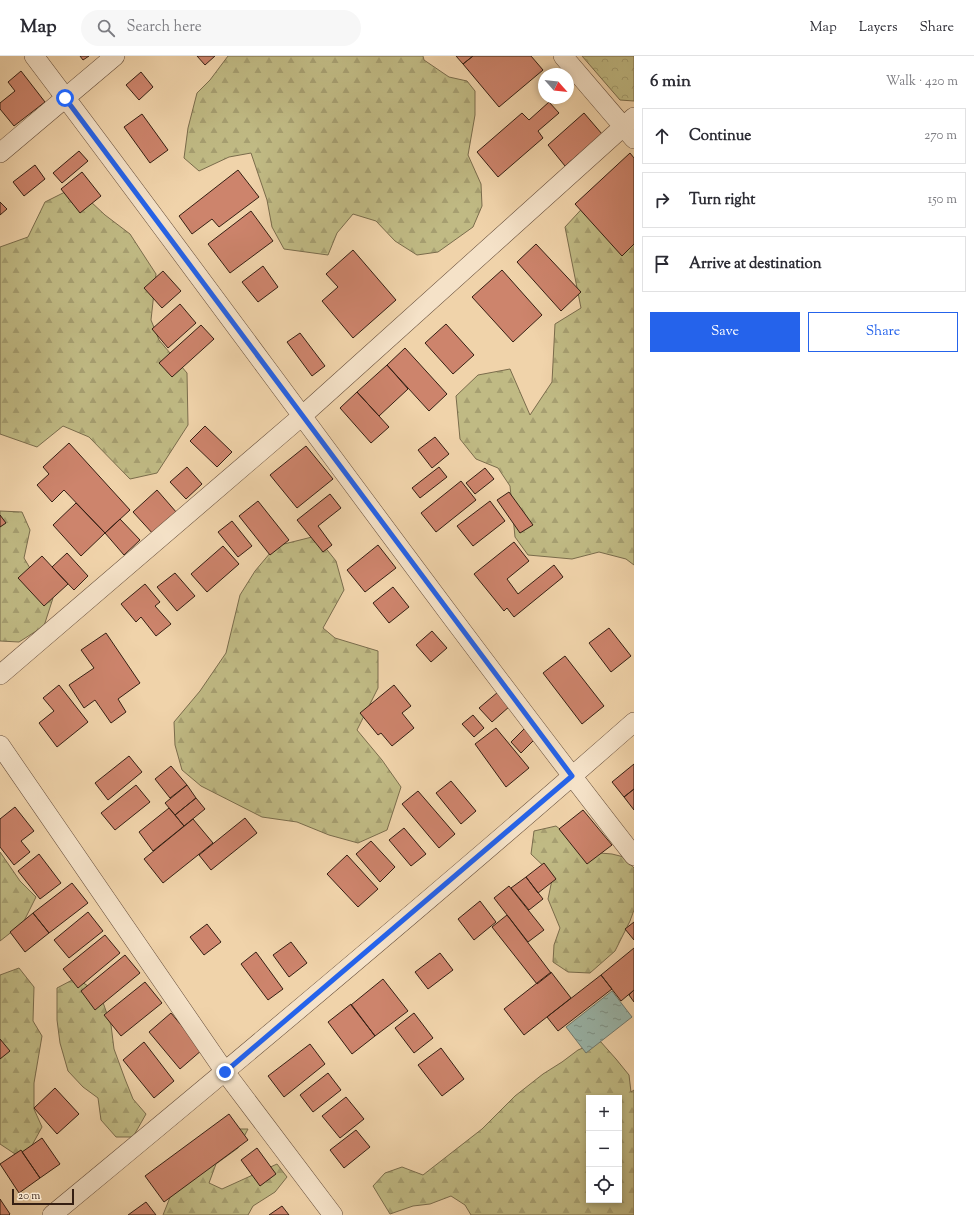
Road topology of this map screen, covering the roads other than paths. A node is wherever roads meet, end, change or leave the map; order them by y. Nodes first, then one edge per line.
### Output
1 (34, 56) edge
2 (115, 56) edge
3 (563, 56) edge
4 (65, 98) junction
5 (630, 127) edge
6 (0, 153) edge
7 (302, 416) junction
8 (0, 675) edge
9 (634, 722) edge
10 (0, 745) edge
11 (572, 776) junction
12 (634, 856) edge
13 (225, 1072) junction
14 (52, 1215) edge
15 (333, 1215) edge

1 - 4 street
2 - 4 street
3 - 5 street
4 - 6 street
4 - 7 street
5 - 7 street
7 - 8 street
7 - 11 street
9 - 11 street
10 - 13 street
11 - 12 street
11 - 13 street
13 - 14 street
13 - 15 street

